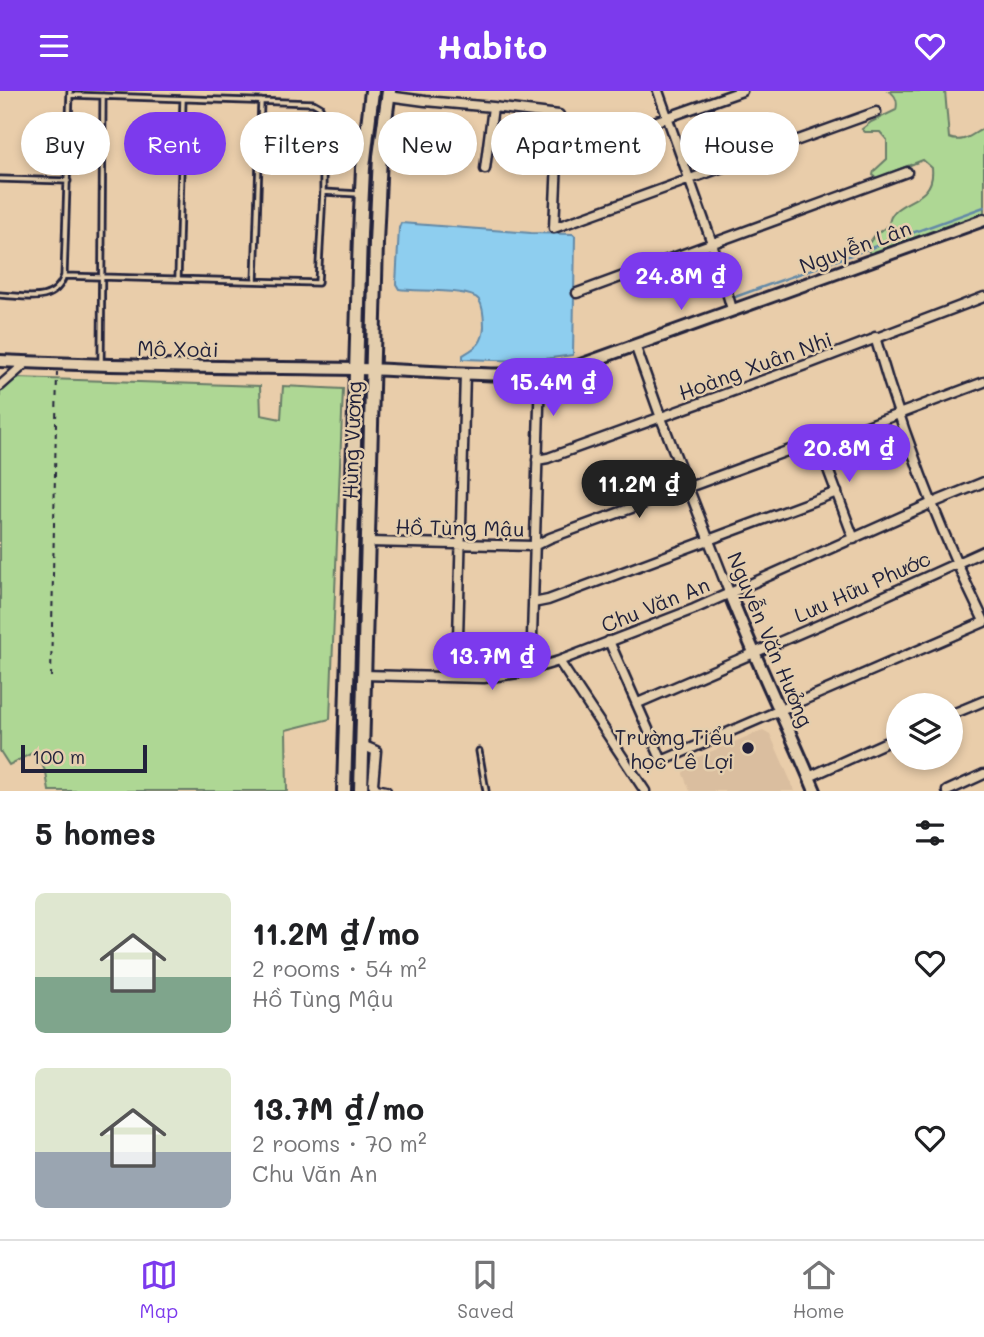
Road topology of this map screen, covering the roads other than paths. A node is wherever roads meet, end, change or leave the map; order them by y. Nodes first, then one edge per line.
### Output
1 (372, 91) edge
2 (658, 91) edge
3 (742, 91) edge
4 (70, 93) edge
5 (388, 93) edge
6 (107, 94) edge
7 (183, 99) junction
8 (261, 101) junction
9 (493, 107) junction
10 (534, 112) edge
11 (876, 112) dead end
12 (667, 118) junction
13 (485, 169) dead end
14 (907, 172) dead end
15 (557, 175) edge
16 (0, 179) edge
17 (68, 181) junction
18 (690, 181) junction
19 (323, 193) junction
20 (362, 194) junction
21 (984, 220) edge
22 (712, 243) junction
23 (64, 276) junction
24 (102, 276) junction
25 (178, 279) junction
26 (255, 282) junction
27 (577, 293) dead end
28 (0, 295) edge
29 (984, 297) edge
30 (732, 309) junction
31 (875, 337) junction
32 (635, 345) junction
33 (0, 361) edge
34 (26, 363) junction
35 (101, 366) junction
36 (356, 369) junction
37 (372, 369) junction
38 (464, 373) junction
39 (540, 374) junction
40 (984, 382) edge
41 (0, 386) edge
42 (897, 414) junction
43 (661, 418) junction
44 (817, 440) junction
45 (537, 460) junction
46 (984, 482) edge
47 (687, 487) junction
48 (837, 492) junction
49 (930, 504) junction
50 (854, 539) junction
51 (368, 542) junction
52 (708, 542) junction
53 (462, 546) junction
54 (534, 546) junction
55 (984, 551) edge
56 (956, 563) junction
57 (729, 592) junction
58 (533, 603) junction
59 (984, 621) edge
60 (609, 641) junction
61 (752, 652) junction
62 (559, 661) junction
63 (531, 670) junction
64 (363, 675) junction
65 (457, 677) junction
66 (984, 701) edge
67 (638, 703) junction
68 (780, 710) junction
69 (963, 710) edge
70 (886, 742) edge
71 (362, 745) junction
72 (479, 751) dead end
73 (984, 774) edge
74 (809, 777) junction
75 (344, 791) edge
76 (361, 791) edge
77 (386, 791) edge
78 (486, 791) edge
79 (645, 791) edge
80 (815, 791) edge
81 (947, 791) edge

1 - 20 main road, Hùng Vương
2 - 12 street
3 - 12 street
4 - 6 lane
4 - 17 lane
5 - 9 street
5 - 37 main road, Hùng Vương
6 - 7 lane
6 - 24 lane
7 - 8 lane
7 - 25 lane
8 - 19 lane
8 - 26 lane
9 - 10 street
9 - 13 street
11 - 18 street
12 - 18 street
14 - 22 street
15 - 18 street
16 - 17 lane
17 - 23 lane
18 - 22 street
19 - 20 lane
19 - 26 lane
20 - 36 main road, Hùng Vương
21 - 30 street, Nguyễn Lân
22 - 27 street
22 - 30 street
23 - 24 lane
23 - 28 lane
24 - 25 lane
24 - 35 lane
25 - 26 lane
29 - 31 street, Hoàng Xuân Nhị
30 - 32 street, Nguyễn Lân
31 - 42 street
31 - 43 street, Hoàng Xuân Nhị
32 - 39 street, Nguyễn Lân
32 - 43 street, Nguyễn Văn Hưởng
33 - 34 street, Mô Xoài
34 - 35 street, Mô Xoài
34 - 41 street
35 - 36 street, Mô Xoài
36 - 37 street, Mô Xoài
36 - 75 main road, Hùng Vương
37 - 38 street, Nguyễn Lân
37 - 51 main road, Hùng Vương
38 - 39 street, Nguyễn Lân
38 - 53 street
39 - 45 street
40 - 42 street, Hồ Tùng Mậu
42 - 44 street, Hồ Tùng Mậu
42 - 49 street
43 - 45 street, Hoàng Xuân Nhị
43 - 47 street, Nguyễn Văn Hưởng
44 - 47 street, Hồ Tùng Mậu
44 - 48 street
45 - 54 street
46 - 49 street, Chu Văn An
47 - 52 street, Nguyễn Văn Hưởng
47 - 54 street, Hồ Tùng Mậu
48 - 50 street
48 - 52 street
49 - 50 street, Chu Văn An
49 - 56 street
50 - 57 street, Chu Văn An
51 - 53 street, Hồ Tùng Mậu
51 - 64 main road, Hùng Vương
52 - 57 street, Nguyễn Văn Hưởng
52 - 58 street
53 - 54 street, Hồ Tùng Mậu
53 - 65 street
54 - 58 street
55 - 56 street, Lưu Hữu Phước
56 - 59 street
56 - 61 street, Lưu Hữu Phước
57 - 60 street, Chu Văn An
57 - 61 street, Nguyễn Văn Hưởng
58 - 63 street
59 - 68 street
60 - 62 street, Chu Văn An
60 - 67 street
61 - 67 street, Lưu Hữu Phước
61 - 68 street, Nguyễn Văn Hưởng
62 - 63 street, Chu Văn An
62 - 79 street
63 - 65 street, Chu Văn An
64 - 65 street, Chu Văn An
64 - 71 main road, Hùng Vương
66 - 69 street
67 - 68 street
68 - 74 street, Nguyễn Văn Hưởng
70 - 74 street
71 - 76 main road, Hùng Vương
71 - 77 street
72 - 78 lane
73 - 81 street
74 - 80 street, Nguyễn Văn Hưởng

